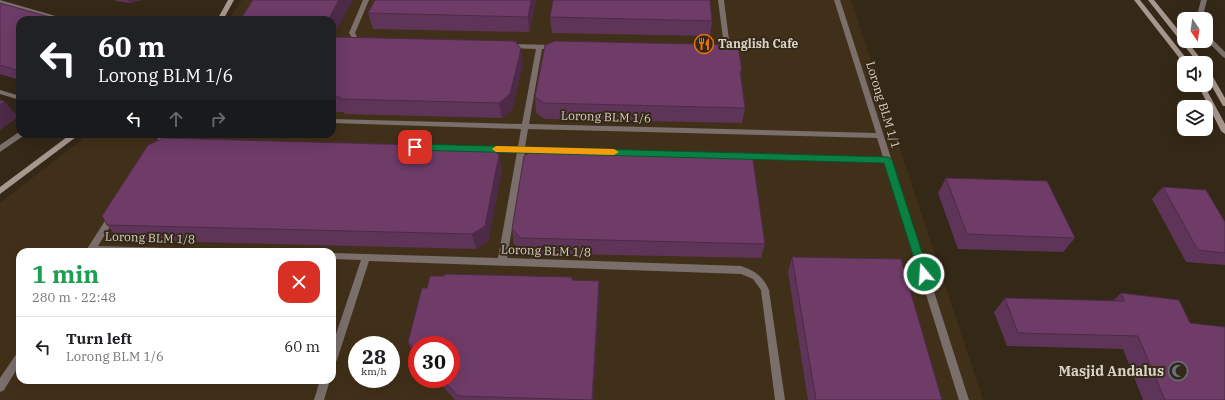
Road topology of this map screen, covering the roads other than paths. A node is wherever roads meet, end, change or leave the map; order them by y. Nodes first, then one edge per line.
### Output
1 (231, 0) edge
2 (366, 0) edge
3 (721, 0) edge
4 (837, 0) edge
5 (1137, 0) edge
6 (1151, 0) edge
7 (1204, 0) edge
8 (0, 1) edge
9 (1201, 12) edge
10 (51, 16) edge
11 (222, 16) edge
12 (367, 43) edge
13 (1213, 43) edge
14 (500, 46) edge
15 (539, 47) junction
16 (563, 47) edge
17 (712, 48) edge
18 (1181, 56) edge
19 (1195, 56) edge
20 (1225, 56) edge
21 (1213, 83) edge
22 (0, 92) edge
23 (1205, 92) edge
24 (16, 97) edge
25 (1225, 104) edge
26 (336, 121) edge
27 (525, 127) junction
28 (1225, 131) edge
29 (880, 136) junction
30 (16, 138) edge
31 (71, 138) edge
32 (165, 139) edge
33 (474, 148) edge
34 (0, 150) edge
35 (521, 150) junction
36 (552, 151) edge
37 (153, 153) edge
38 (731, 156) edge
39 (888, 160) junction
40 (0, 191) edge
41 (116, 210) edge
42 (91, 248) edge
43 (336, 256) edge
44 (366, 257) junction
45 (502, 261) junction
46 (336, 348) edge
47 (16, 362) edge
48 (10, 372) junction
49 (0, 378) edge
50 (324, 384) edge
51 (0, 387) edge
52 (319, 400) edge
53 (780, 400) edge
54 (964, 400) edge

1 - 11 street
2 - 12 street
3 - 17 street
4 - 29 street, Lorong BLM 1/1
5 - 18 street
6 - 19 street
7 - 9 street
8 - 10 street
13 - 20 street
14 - 15 street
15 - 16 street
15 - 27 street
21 - 25 street
22 - 24 street
23 - 28 street
26 - 27 street, Lorong BLM 1/6
27 - 29 street, Lorong BLM 1/6
27 - 35 street
29 - 39 street, Lorong BLM 1/1
30 - 34 street
31 - 40 street
32 - 37 street
33 - 35 street
35 - 36 street
35 - 45 street
38 - 39 street
39 - 54 street, Lorong BLM 1/1
41 - 42 street
43 - 44 street, Lorong BLM 1/8
44 - 45 street, Lorong BLM 1/8
44 - 46 street
45 - 53 street, Lorong BLM 1/8
47 - 48 street
48 - 49 street
48 - 51 street
50 - 52 street

